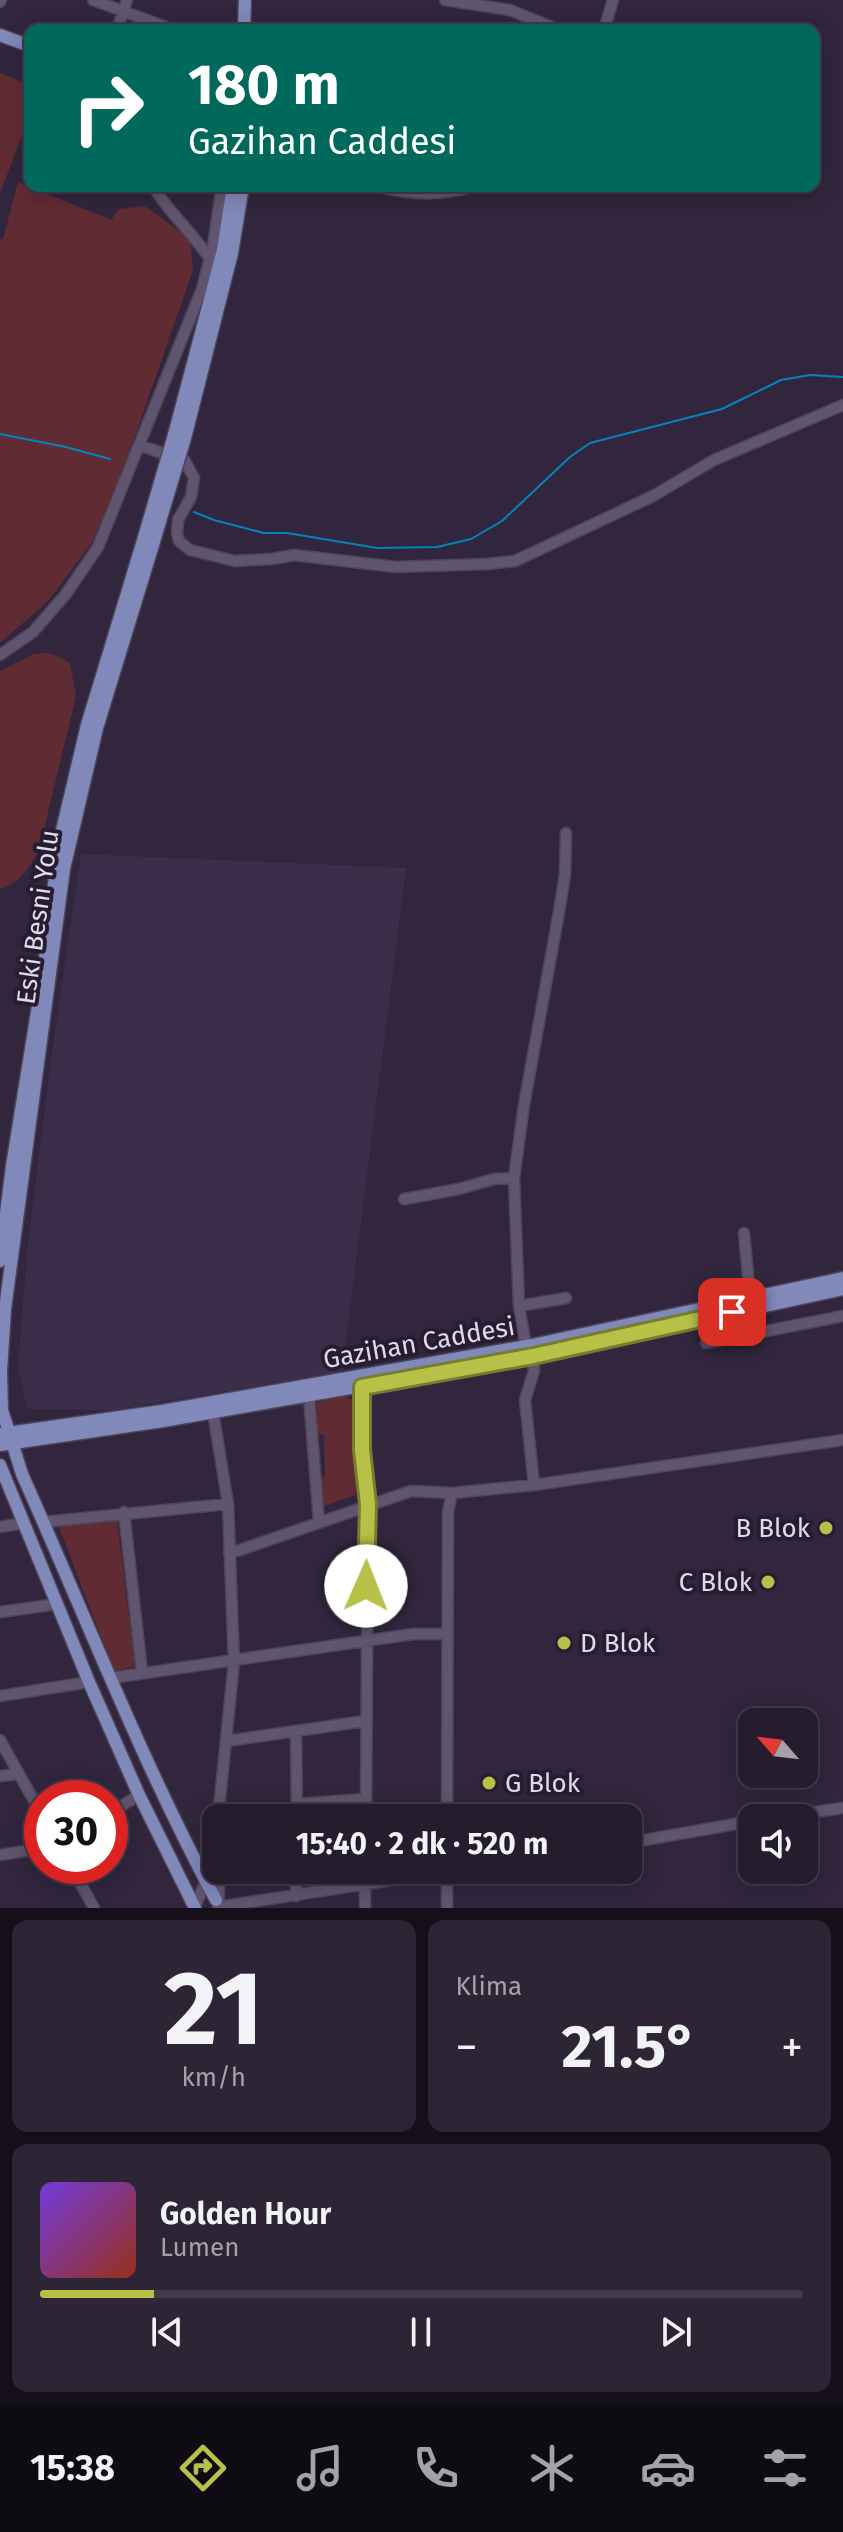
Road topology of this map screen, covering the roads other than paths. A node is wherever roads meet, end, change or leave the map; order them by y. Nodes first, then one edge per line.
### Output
1 (93, 0) edge
2 (245, 0) edge
3 (252, 0) edge
4 (445, 0) edge
5 (613, 0) edge
6 (125, 6) edge
7 (162, 24) edge
8 (244, 24) edge
9 (251, 24) edge
10 (542, 24) edge
11 (606, 24) edge
12 (0, 35) edge
13 (24, 44) edge
14 (157, 192) edge
15 (221, 192) edge
16 (232, 192) edge
17 (242, 192) edge
18 (399, 192) edge
19 (442, 192) edge
20 (210, 259) junction
21 (843, 405) edge
22 (180, 436) junction
23 (139, 445) junction
24 (147, 546) junction
25 (0, 655) edge
26 (566, 833) dead end
27 (6, 1165) edge
28 (514, 1178) junction
29 (404, 1199) dead end
30 (744, 1233) dead end
31 (0, 1261) edge
32 (843, 1278) edge
33 (843, 1289) edge
34 (750, 1296) junction
35 (566, 1298) dead end
36 (519, 1306) junction
37 (843, 1316) edge
38 (706, 1343) dead end
39 (529, 1351) junction
40 (362, 1387) junction
41 (309, 1396) junction
42 (213, 1412) junction
43 (5, 1439) edge
44 (843, 1440) edge
45 (0, 1465) edge
46 (534, 1485) junction
47 (452, 1493) junction
48 (228, 1504) junction
49 (368, 1504) junction
50 (124, 1512) junction
51 (43, 1522) junction
52 (319, 1522) junction
53 (24, 1523) junction
54 (0, 1527) edge
55 (229, 1552) junction
56 (57, 1604) junction
57 (0, 1612) edge
58 (448, 1634) junction
59 (365, 1640) junction
60 (234, 1662) junction
61 (142, 1672) junction
62 (111, 1678) junction
63 (89, 1682) junction
64 (0, 1696) edge
65 (365, 1721) junction
66 (296, 1731) junction
67 (0, 1740) edge
68 (227, 1741) junction
69 (18, 1774) junction
70 (0, 1776) edge
71 (24, 1784) edge
72 (139, 1795) junction
73 (366, 1799) junction
74 (128, 1802) edge
75 (221, 1804) edge
76 (297, 1804) joint
77 (366, 1804) edge
78 (447, 1804) edge
79 (843, 1808) edge
80 (818, 1812) edge
81 (738, 1823) edge
82 (642, 1841) edge
83 (24, 1851) edge
84 (0, 1855) edge
85 (202, 1875) edge
86 (81, 1884) edge
87 (204, 1884) edge
88 (206, 1884) edge
89 (219, 1884) edge
90 (296, 1884) edge
91 (371, 1884) edge
92 (449, 1884) edge
93 (365, 1885) junction
94 (296, 1896) junction
95 (282, 1903) edge
96 (217, 1905) edge
97 (196, 1906) edge
98 (94, 1908) edge
99 (365, 1908) edge
100 (447, 1908) edge

1 - 6 street
2 - 8 main road
3 - 9 main road
4 - 10 street
5 - 11 street
6 - 7 street
12 - 13 main road
14 - 20 street
15 - 20 street
16 - 22 main road
17 - 22 main road
18 - 19 street
20 - 23 street
21 - 23 street
22 - 24 main road, bridge
23 - 25 street
24 - 27 main road, Eski Besni Yolu
24 - 43 main road, Eski Besni Yolu
26 - 28 street
27 - 31 main road, Eski Besni Yolu
28 - 29 street
28 - 36 street
30 - 34 street
32 - 34 main road, Gazihan Caddesi
33 - 39 main road, Gazihan Caddesi
34 - 39 main road, Gazihan Caddesi
35 - 36 street
36 - 39 street
37 - 38 street
39 - 40 main road, Gazihan Caddesi
39 - 43 main road, Gazihan Caddesi
39 - 46 street
40 - 41 main road, Gazihan Caddesi
40 - 49 street
41 - 42 main road, Gazihan Caddesi
41 - 52 street
42 - 43 main road, Gazihan Caddesi
42 - 48 street
43 - 51 main road, Eski Besni Yolu
44 - 46 street
45 - 53 main road
46 - 47 street
47 - 49 street
47 - 58 street
48 - 50 street
48 - 55 street
49 - 52 street
49 - 59 street
50 - 51 street
50 - 61 street
51 - 62 main road, Eski Besni Yolu
52 - 55 street
53 - 54 street
53 - 56 main road
55 - 60 street
56 - 57 street
56 - 63 main road
58 - 59 street
58 - 78 street
59 - 60 street
59 - 65 street
60 - 61 street
60 - 68 street
61 - 62 street
62 - 63 main road
62 - 85 main road, Eski Besni Yolu
63 - 64 street
63 - 72 main road
65 - 66 street
65 - 73 street
66 - 68 street
66 - 76 street
67 - 69 street
68 - 75 street
69 - 70 street
69 - 71 street
72 - 74 street
72 - 97 main road
73 - 76 street
73 - 77 street
79 - 80 street
81 - 82 street
83 - 84 street
86 - 98 street
87 - 97 street
88 - 96 main road, Eski Besni Yolu
89 - 96 street
90 - 94 street
91 - 93 street
92 - 100 street
93 - 94 street
93 - 99 street
94 - 95 street
95 - 96 street
96 - 97 main road

